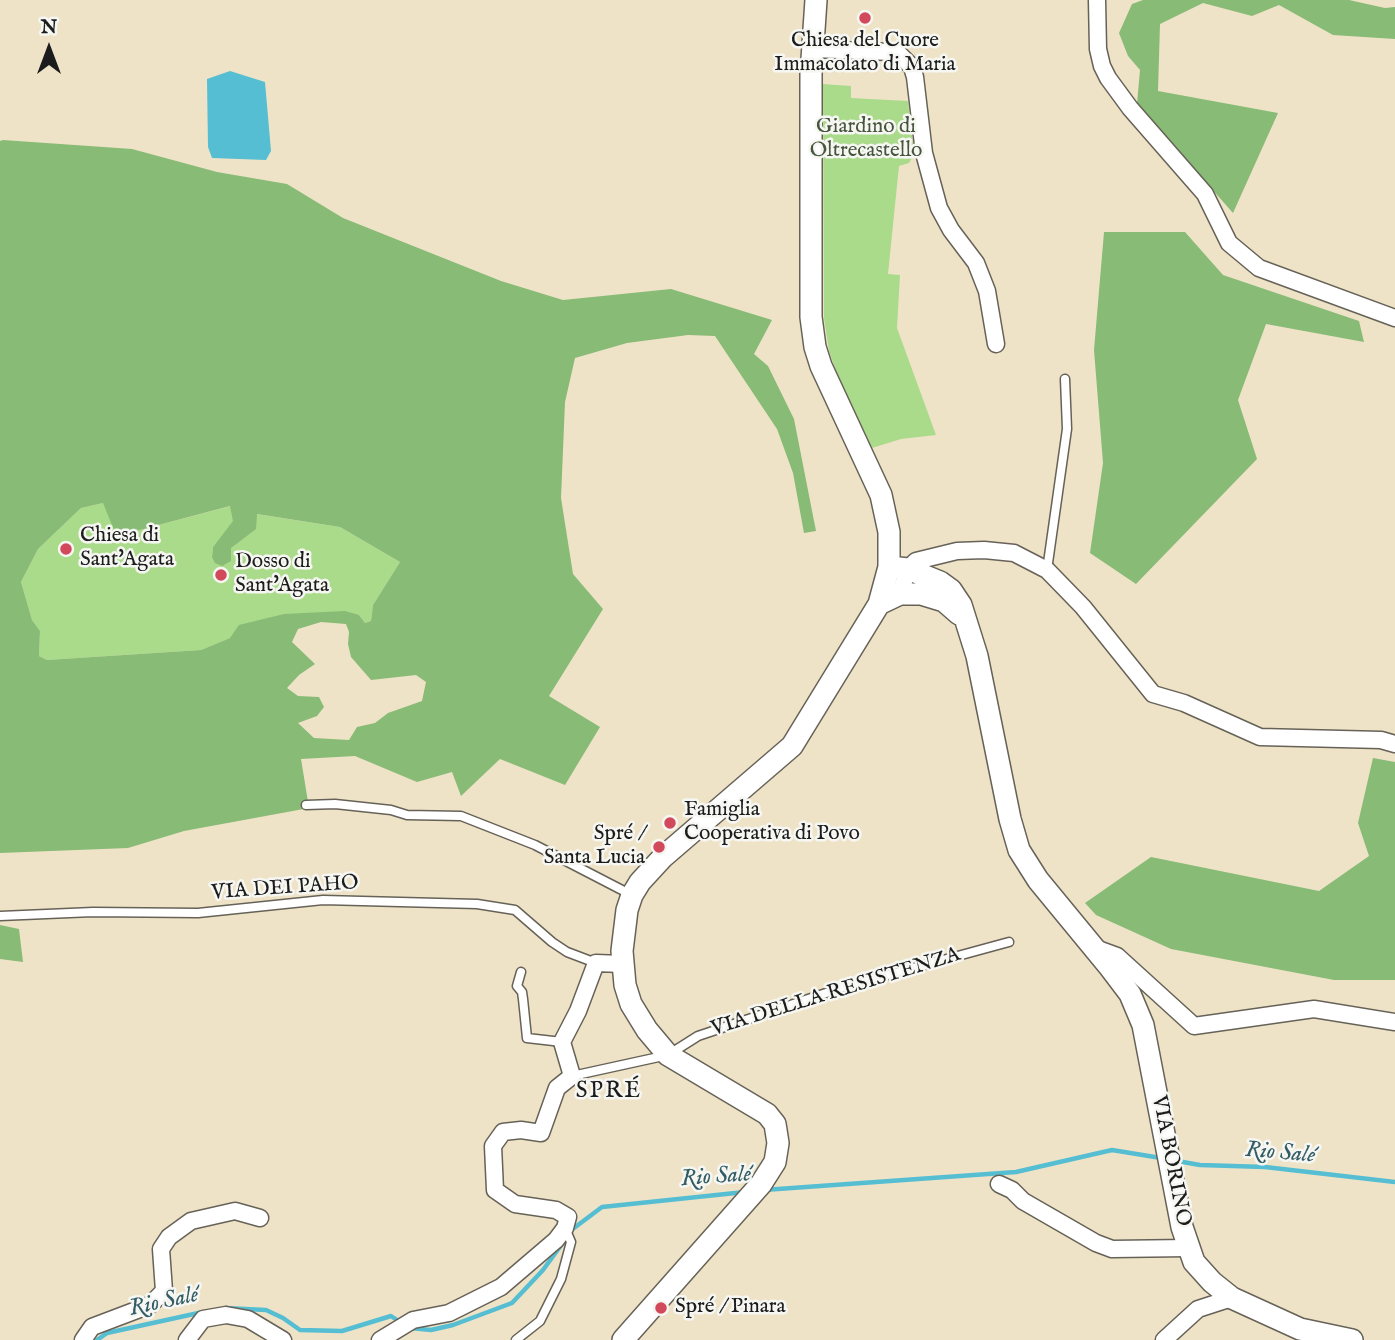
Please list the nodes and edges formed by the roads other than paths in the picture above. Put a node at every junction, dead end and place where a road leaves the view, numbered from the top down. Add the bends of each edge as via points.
1 (816, 0) edge
2 (1097, 0) edge
3 (813, 49) junction
4 (1395, 318) edge
5 (996, 344) dead end
6 (1065, 379) dead end
7 (899, 568) junction
8 (1047, 570) junction
9 (900, 594) junction
10 (879, 604) junction
11 (968, 624) junction
12 (1395, 744) edge
13 (306, 805) dead end
14 (627, 892) junction
15 (0, 916) edge
16 (1009, 942) dead end
17 (1093, 947) junction
18 (596, 963) junction
19 (622, 964) junction
20 (521, 972) dead end
21 (1395, 1022) edge
22 (562, 1042) junction
23 (668, 1055) junction
24 (572, 1076) junction
25 (999, 1184) dead end
26 (260, 1218) dead end
27 (568, 1235) junction
28 (1188, 1248) junction
29 (1232, 1298) junction
30 (1307, 1334) edge
31 (1346, 1339) edge
32 (83, 1340) edge
33 (187, 1340) edge
34 (282, 1340) edge
35 (380, 1340) edge
36 (516, 1340) edge
37 (623, 1340) edge
38 (1164, 1340) edge

1 - 3 street
2 - 4 street via 1098,49 1108,78 1205,194 1230,243 1259,268
3 - 5 street via 891,52 912,68 924,153 939,208 976,263 987,291
3 - 7 street via 810,270 815,347 829,387 881,495
6 - 8 lane via 1066,440
7 - 8 street via 930,556 984,550 1014,554
7 - 9 street
7 - 10 street
7 - 11 street, VIA BORINO via 929,576 951,590
8 - 12 street via 1153,694 1260,737
9 - 10 street
9 - 11 street via 933,596 953,607
10 - 14 street via 792,746
11 - 17 street, VIA BORINO via 1019,850
13 - 14 lane via 461,816 535,845
14 - 19 street
15 - 18 lane, VIA DEI PAHO via 198,913 323,900 477,904 514,910 567,952
16 - 23 lane, VIA DELLA RESISTENZA via 831,991 698,1036
17 - 21 street, VIA BORINO via 1117,956 1194,1026 1314,1009
17 - 28 street, VIA BORINO via 1130,994 1140,1017
18 - 19 street
18 - 22 street
19 - 23 street via 631,1004
20 - 22 lane via 517,986 522,992 527,1038
22 - 24 street
23 - 24 lane
23 - 37 street via 767,1114 778,1134 778,1151 761,1184
24 - 27 street via 556,1088 541,1133 503,1132 493,1146 495,1190 515,1204 556,1210 568,1217
25 - 28 street via 1112,1249
26 - 32 street via 235,1211 191,1221 161,1249 164,1291 150,1305 92,1327
27 - 35 street via 501,1287 449,1313 412,1320
27 - 36 lane via 561,1279 540,1321
28 - 29 street, VIA BORINO via 1194,1262
29 - 30 street, VIA BORINO
29 - 38 street via 1198,1309
30 - 31 street, VIA BORINO
33 - 34 street via 203,1319 226,1315 248,1319

